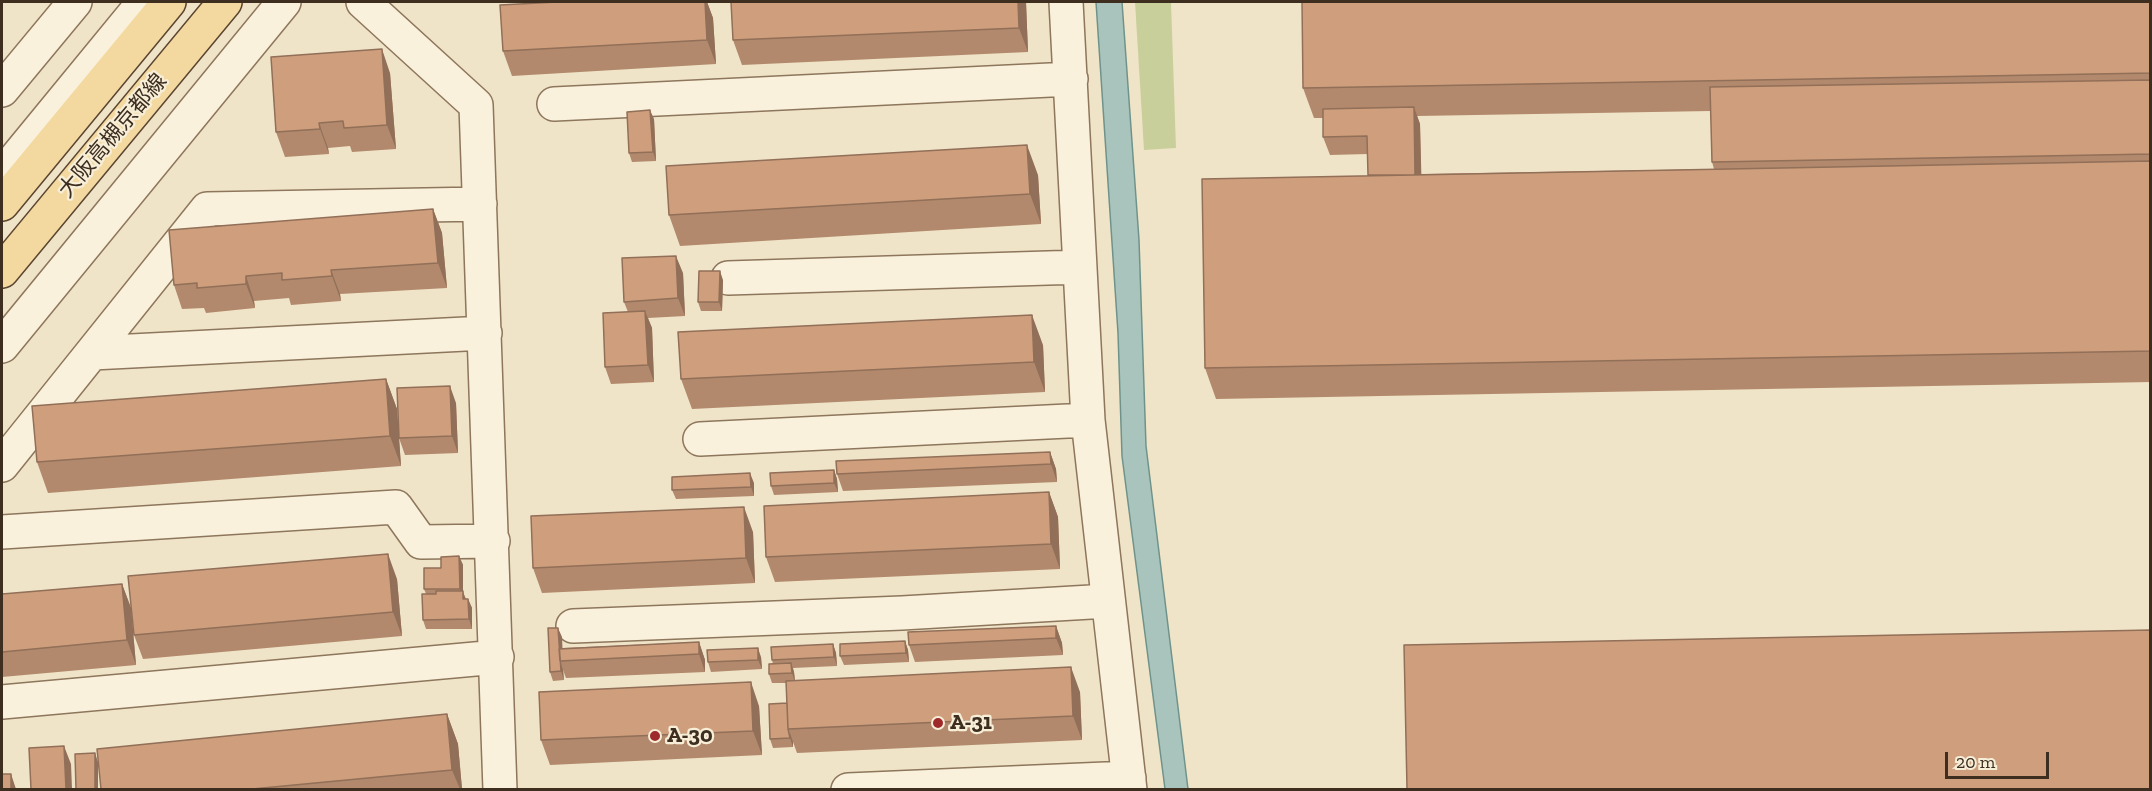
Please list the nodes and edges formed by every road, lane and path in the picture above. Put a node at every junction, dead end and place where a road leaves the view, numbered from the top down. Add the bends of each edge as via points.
1 (75, 2) edge
2 (144, 2) edge
3 (169, 2) edge
4 (225, 2) edge
5 (284, 2) edge
6 (363, 2) edge
7 (1066, 2) edge
8 (1071, 79) junction
9 (2, 90) edge
10 (554, 104) dead end
11 (2, 175) edge
12 (2, 204) edge
13 (480, 204) junction
14 (1080, 267) junction
15 (2, 271) edge
16 (728, 278) dead end
17 (485, 333) junction
18 (2, 346) edge
19 (92, 352) junction
20 (1088, 420) junction
21 (700, 439) dead end
22 (2, 465) edge
23 (2, 532) edge
24 (493, 541) junction
25 (1108, 601) junction
26 (573, 626) dead end
27 (497, 657) junction
28 (2, 702) edge
29 (1129, 784) edge
30 (500, 789) edge
31 (848, 789) edge

1 - 9 street
2 - 11 street
3 - 12 main road, 大阪高槻京都線
4 - 15 main road, 大阪高槻京都線
5 - 18 street
6 - 13 street via 476,105
7 - 8 street
8 - 10 street
8 - 14 street
13 - 17 street
13 - 19 street via 207,209
14 - 16 street
14 - 20 street
17 - 19 street
17 - 24 street
19 - 22 street
20 - 21 street
20 - 25 street
23 - 24 street via 396,507 422,542
24 - 27 street
25 - 26 street
25 - 29 street
27 - 28 street
27 - 30 street
29 - 31 street

